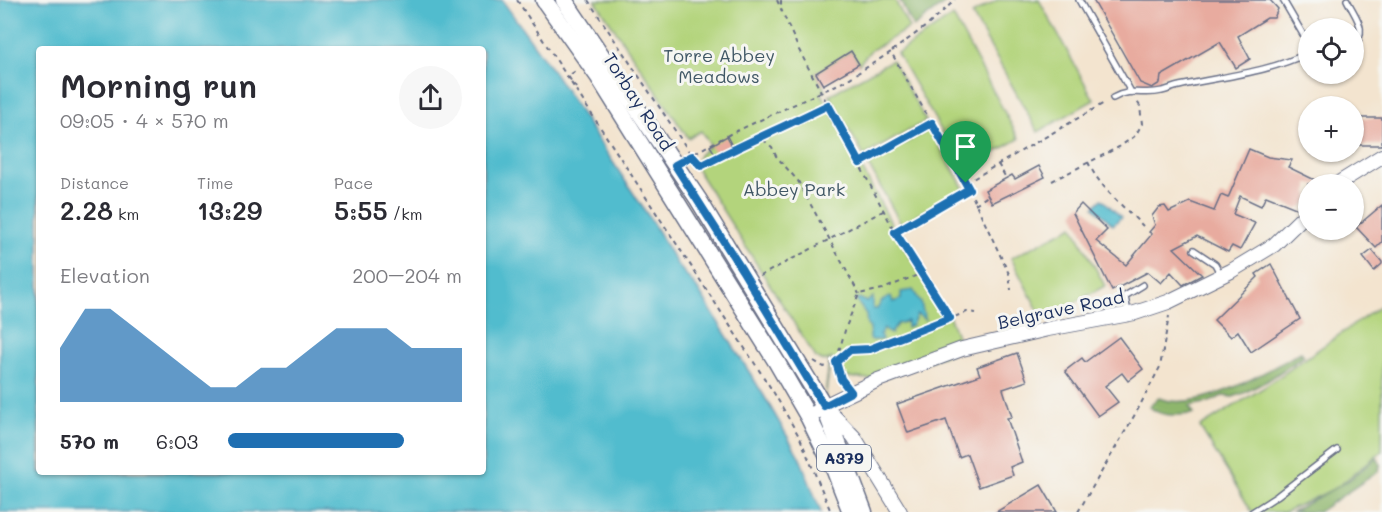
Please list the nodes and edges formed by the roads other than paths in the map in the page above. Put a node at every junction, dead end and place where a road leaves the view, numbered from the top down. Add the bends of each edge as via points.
1 (544, 0) edge
2 (564, 0) edge
3 (1079, 0) edge
4 (1283, 0) edge
5 (1347, 0) edge
6 (1356, 18) edge
7 (1298, 26) edge
8 (1298, 58) edge
9 (1131, 92) junction
10 (1113, 98) road end
11 (1382, 156) edge
12 (1353, 174) edge
13 (1298, 222) edge
14 (1194, 250) dead end
15 (1222, 276) junction
16 (1143, 285) dead end
17 (1128, 314) junction
18 (824, 406) junction
19 (809, 418) junction
20 (1337, 450) dead end
21 (850, 512) edge
22 (864, 512) edge
23 (900, 512) edge
24 (1252, 512) edge

1 - 19 main road, Torbay Road / A379 via 663,177
2 - 18 main road, Torbay Road / A379 via 675,165
3 - 9 lane
4 - 7 lane
5 - 6 lane
8 - 9 lane via 1255,72 1160,92
9 - 10 lane
11 - 12 street
13 - 15 street, Belgrave Road via 1274,245
14 - 15 lane via 1215,264
15 - 17 street, Belgrave Road via 1168,302
16 - 17 lane via 1125,296
17 - 18 street, Belgrave Road via 962,350 878,380
18 - 19 street, Belgrave Road
18 - 22 main road, Torbay Road / A379
18 - 23 street via 854,436
19 - 21 main road, Torbay Road / A379
20 - 24 lane

